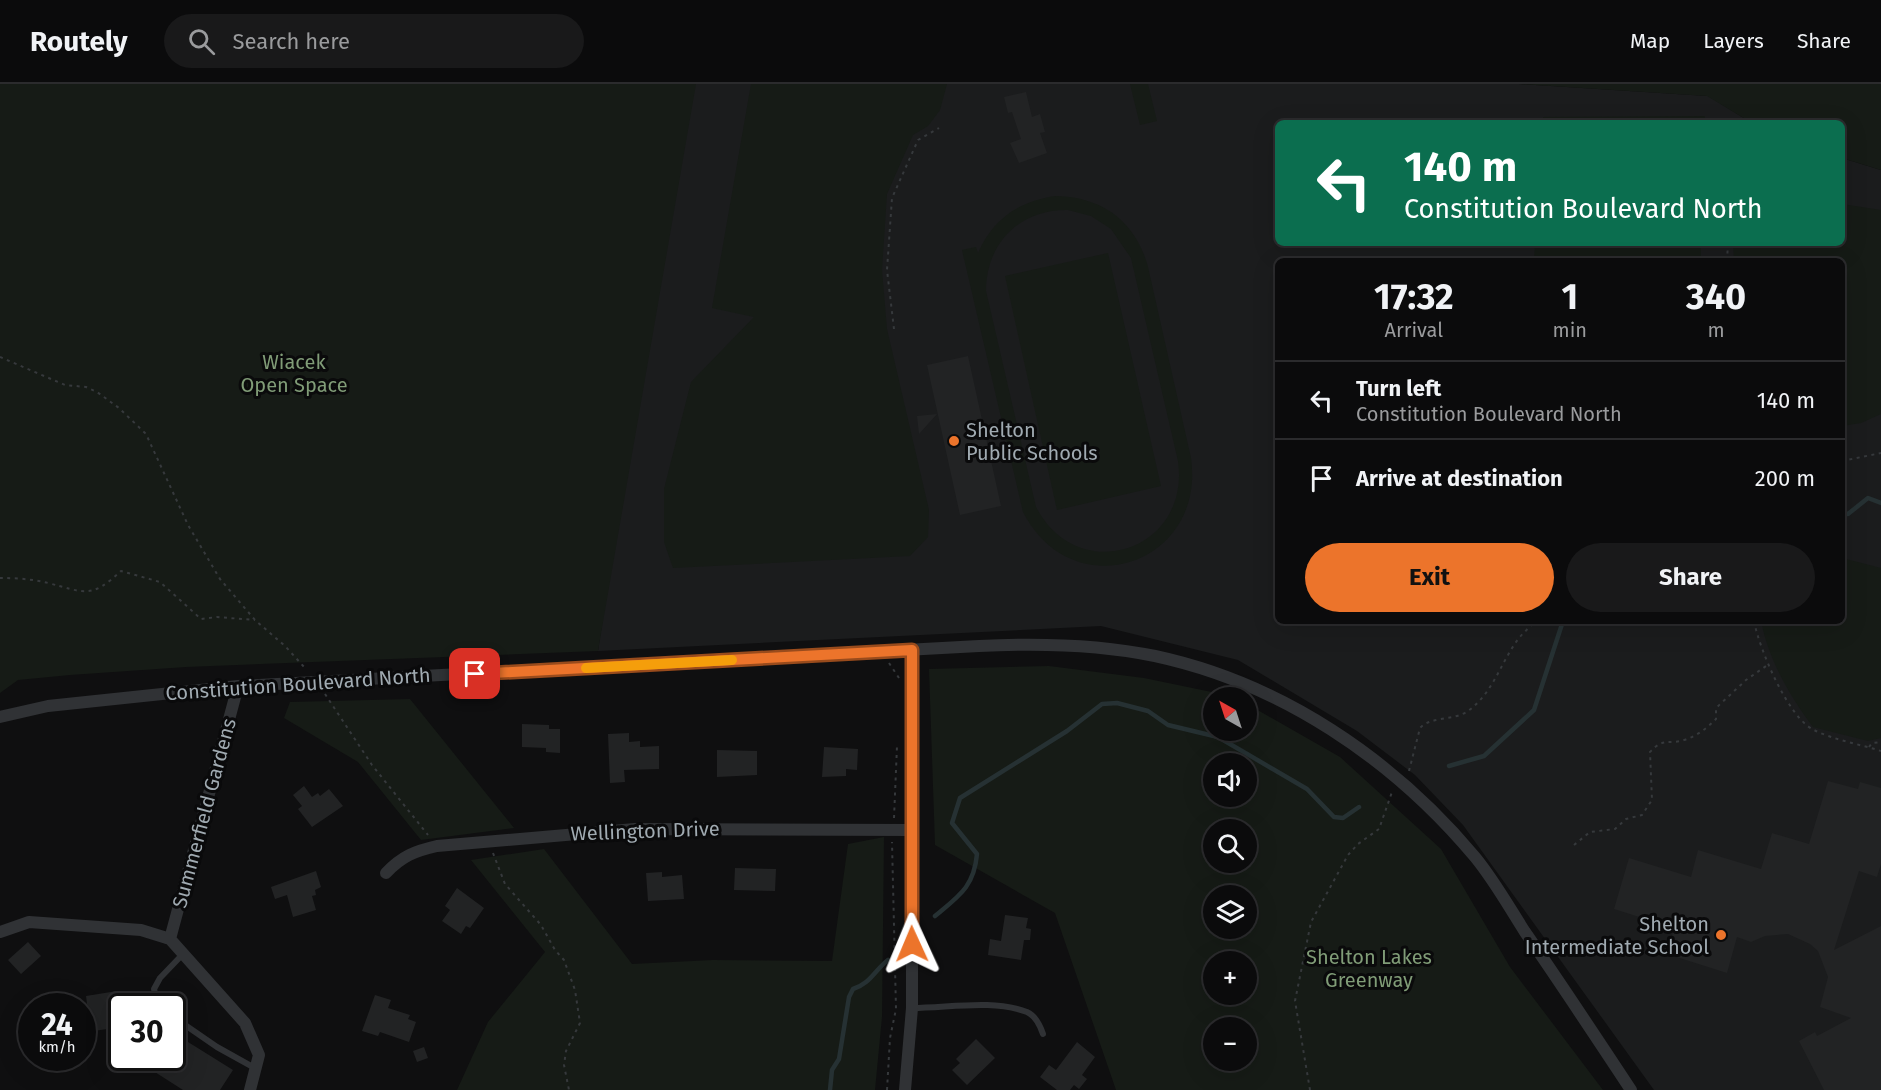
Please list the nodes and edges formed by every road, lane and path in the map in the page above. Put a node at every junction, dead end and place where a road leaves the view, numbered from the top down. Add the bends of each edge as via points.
1 (939, 128) dead end
2 (894, 329) dead end
3 (0, 357) edge
4 (1881, 453) edge
5 (1845, 461) edge
6 (0, 578) edge
7 (255, 620) junction
8 (1532, 624) edge
9 (1755, 624) edge
10 (912, 650) junction
11 (886, 651) junction
12 (1769, 664) junction
13 (900, 679) dead end
14 (315, 682) junction
15 (238, 686) junction
16 (0, 717) edge
17 (898, 736) dead end
18 (1881, 742) edge
19 (1869, 747) junction
20 (1881, 751) edge
21 (1409, 771) dead end
22 (1391, 793) dead end
23 (912, 830) junction
24 (892, 831) junction
25 (489, 841) junction
26 (1574, 844) dead end
27 (437, 846) junction
28 (386, 873) dead end
29 (0, 932) edge
30 (170, 939) junction
31 (182, 955) junction
32 (155, 993) edge
33 (912, 1008) junction
34 (186, 1026) edge
35 (1043, 1034) dead end
36 (256, 1069) junction
37 (250, 1090) edge
38 (569, 1090) edge
39 (886, 1090) edge
40 (905, 1090) edge
41 (1310, 1090) edge
42 (1631, 1090) edge

1 - 2 path via 918,140 892,198 887,270
3 - 7 path via 64,385 97,392 146,434 193,534 220,579
4 - 5 path
6 - 7 path via 47,583 84,593 106,584 121,571 160,582 201,619
7 - 14 path via 285,646
8 - 21 path via 1476,704 1457,717 1429,722 1420,728
9 - 12 path
10 - 11 street, Constitution Boulevard North
10 - 23 street
10 - 42 street, Constitution Boulevard North via 1071,645 1155,656 1249,687 1329,728 1417,795 1476,858
11 - 13 path via 890,666
11 - 14 street, Constitution Boulevard North
12 - 19 path via 1800,718 1811,729
12 - 26 path via 1716,708 1716,719 1705,730 1686,740 1667,740 1650,752 1652,800 1642,815 1626,819 1615,830 1590,832
14 - 15 street, Constitution Boulevard North
14 - 27 path via 372,765
15 - 16 street, Constitution Boulevard North via 48,706
15 - 30 street, Summerfield Gardens
17 - 24 path
18 - 19 path
19 - 20 path
22 - 41 path via 1379,829 1348,855 1311,922 1295,1001
23 - 24 street, Wellington Drive
23 - 33 street
24 - 25 street, Wellington Drive via 635,829
24 - 39 path via 896,1009
25 - 27 street, Wellington Drive
25 - 38 path via 505,884 541,925 564,960 571,979 580,1023 566,1051 564,1065
27 - 28 street, Wellington Drive via 412,852
29 - 30 street via 28,922 141,930
30 - 31 street
31 - 32 lane via 160,978
31 - 36 street via 245,1023 259,1054
33 - 35 lane via 987,1005 1028,1013 1039,1022
33 - 40 street
34 - 36 lane
36 - 37 street

